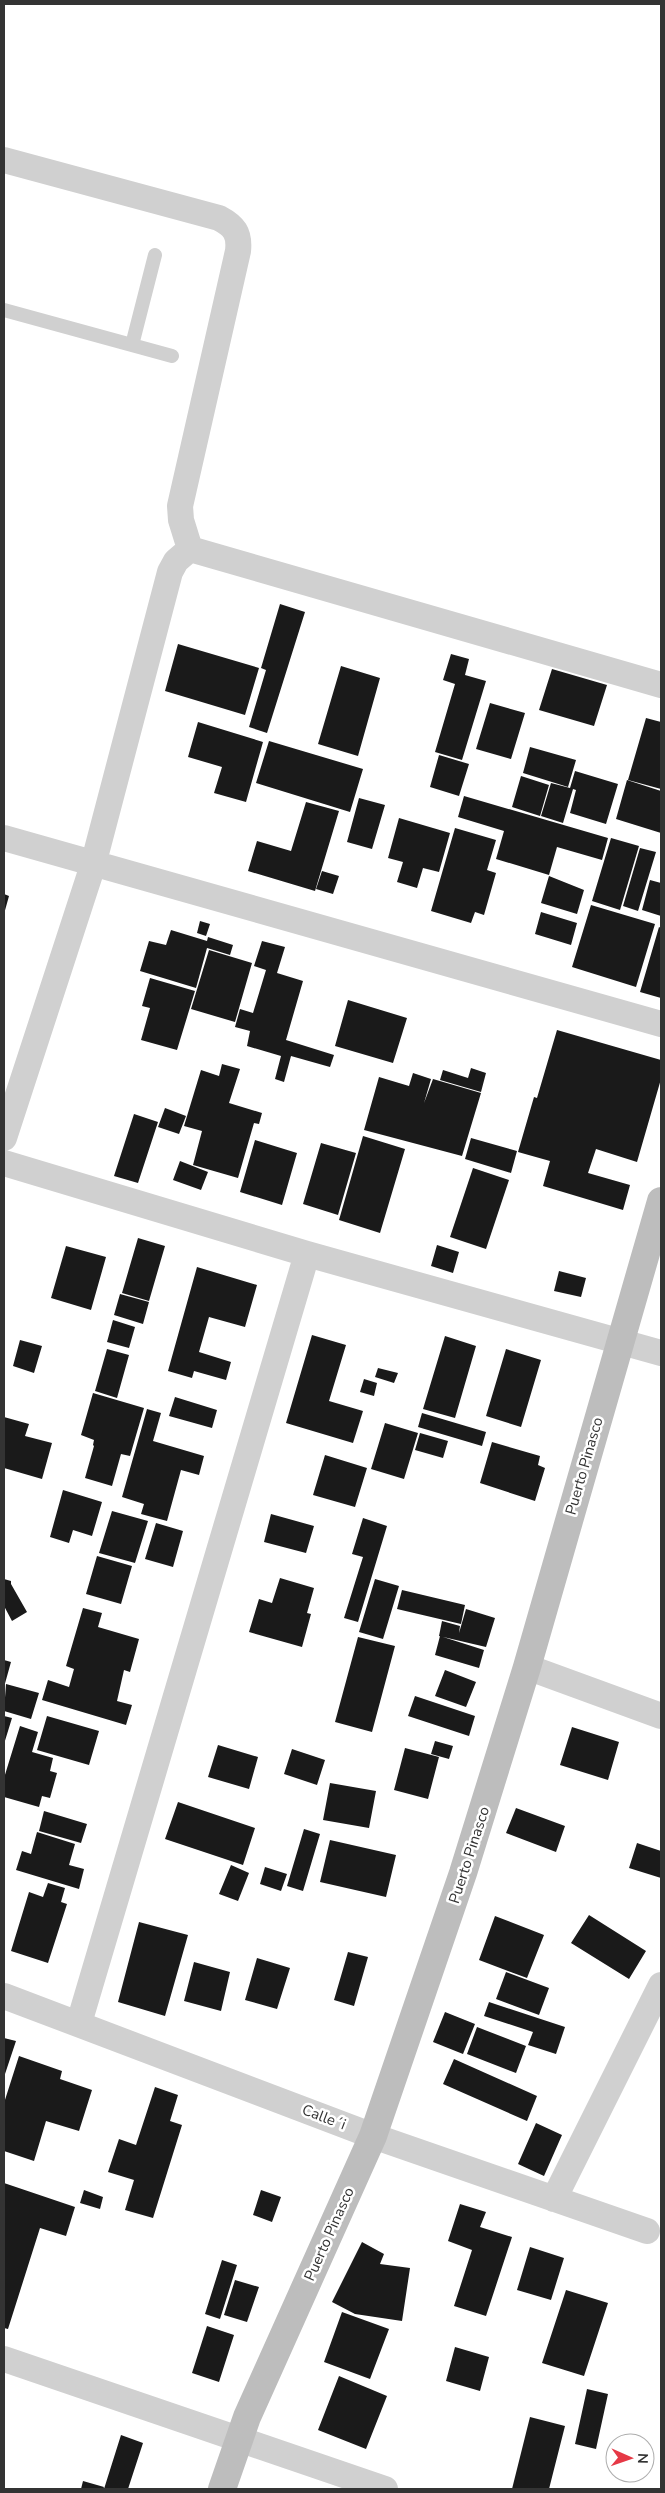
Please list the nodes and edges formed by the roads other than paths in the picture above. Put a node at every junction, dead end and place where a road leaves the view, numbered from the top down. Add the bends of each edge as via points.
1 (4, 160) edge
2 (154, 255) dead end
3 (4, 310) edge
4 (132, 346) junction
5 (172, 356) dead end
6 (190, 549) junction
7 (661, 685) edge
8 (4, 838) edge
9 (93, 865) junction
10 (661, 1024) edge
11 (4, 1138) edge
12 (4, 1163) edge
13 (661, 1201) edge
14 (307, 1254) junction
15 (620, 1341) junction
16 (661, 1353) edge
17 (527, 1668) junction
18 (661, 1716) edge
19 (661, 1985) edge
20 (4, 1996) edge
21 (79, 2023) junction
22 (373, 2136) junction
23 (554, 2199) junction
24 (647, 2231) dead end
25 (4, 2359) edge
26 (240, 2440) junction
27 (222, 2489) edge
28 (385, 2489) edge

1 - 6 street via 219,218 231,225 238,235 238,251 180,506
2 - 4 lane
3 - 4 lane
4 - 5 lane
6 - 7 street
6 - 9 street via 176,561 170,572
8 - 9 street
9 - 10 street
9 - 11 street
12 - 14 street
13 - 15 street, Puerto Pinasco
14 - 15 street
14 - 21 street
15 - 16 street
15 - 17 street, Puerto Pinasco
17 - 18 street
17 - 22 street, Puerto Pinasco via 463,1874
19 - 23 street
20 - 21 street, Calle´i
21 - 22 street, Calle´i
22 - 23 street, Calle´i
22 - 26 street, Puerto Pinasco
23 - 24 street, Calle´i
25 - 26 street
26 - 27 street, Puerto Pinasco
26 - 28 street

